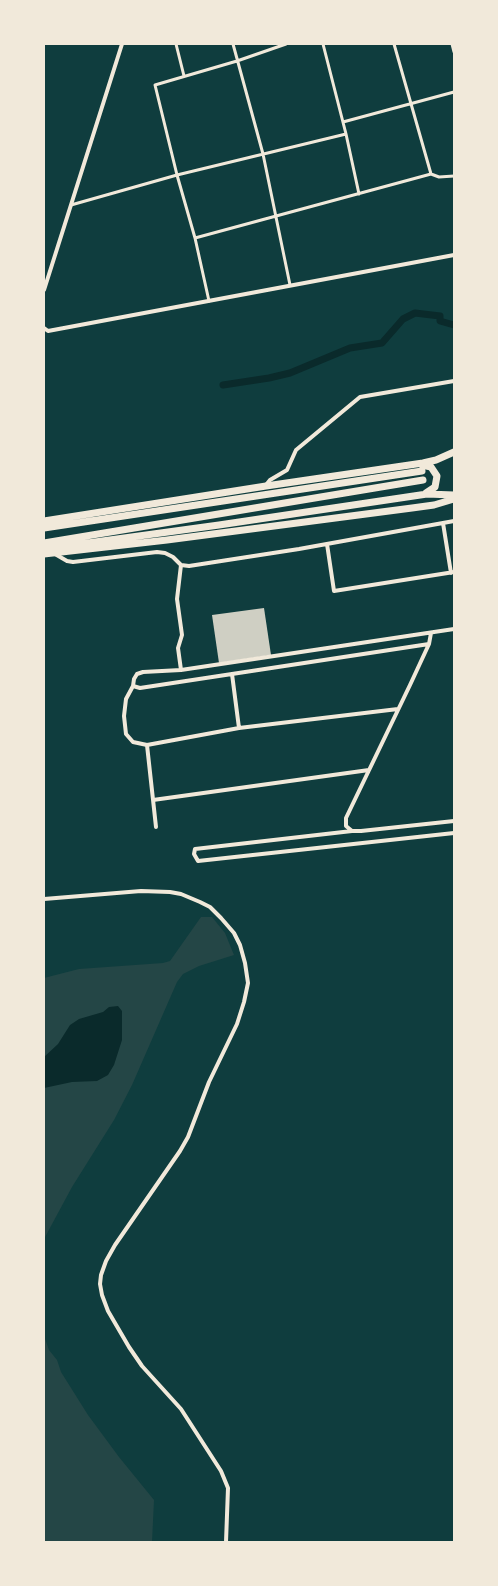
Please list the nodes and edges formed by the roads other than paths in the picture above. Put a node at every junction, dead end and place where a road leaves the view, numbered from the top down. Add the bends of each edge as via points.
1 (122, 44) edge
2 (176, 44) edge
3 (233, 44) edge
4 (286, 44) edge
5 (323, 44) edge
6 (394, 44) edge
7 (452, 44) edge
8 (454, 52) edge
9 (237, 61) junction
10 (184, 76) junction
11 (454, 92) edge
12 (411, 104) junction
13 (343, 122) junction
14 (346, 134) junction
15 (263, 154) junction
16 (431, 174) junction
17 (177, 175) junction
18 (454, 176) edge
19 (359, 194) junction
20 (70, 205) junction
21 (276, 216) junction
22 (195, 238) junction
23 (454, 255) edge
24 (290, 286) junction
25 (44, 290) edge
26 (210, 301) junction
27 (44, 328) edge
28 (454, 381) edge
29 (454, 452) edge
30 (411, 465) junction
31 (422, 471) dead end
32 (423, 480) dead end
33 (266, 486) junction
34 (421, 494) junction
35 (454, 495) edge
36 (454, 499) edge
37 (44, 521) edge
38 (454, 521) edge
39 (444, 523) junction
40 (44, 528) edge
41 (44, 543) edge
42 (327, 544) junction
43 (44, 549) edge
44 (44, 554) edge
45 (53, 554) junction
46 (182, 565) junction
47 (453, 572) edge
48 (454, 629) edge
49 (431, 633) junction
50 (429, 644) junction
51 (181, 670) junction
52 (232, 674) junction
53 (133, 686) junction
54 (398, 709) junction
55 (238, 728) junction
56 (147, 745) junction
57 (369, 770) junction
58 (153, 800) junction
59 (454, 821) edge
60 (156, 826) dead end
61 (352, 831) junction
62 (454, 833) edge
63 (44, 900) edge
64 (226, 1542) edge

1 - 20 street
2 - 10 street
3 - 9 street
4 - 9 street
5 - 13 street
6 - 12 street
7 - 8 street
9 - 10 street
9 - 15 street
10 - 17 street via 156,85
11 - 12 street
12 - 13 street
12 - 16 street
13 - 14 street
14 - 15 street
14 - 19 street
15 - 17 street
15 - 21 street
16 - 18 street
16 - 19 street
17 - 20 street
17 - 22 street
19 - 21 street
20 - 25 street
21 - 22 street
21 - 24 street
22 - 26 street
23 - 24 street
24 - 26 street
26 - 27 street via 48,331
28 - 33 street via 360,397 296,450 288,470
29 - 30 highway
30 - 33 highway
30 - 34 highway via 427,465 437,474 435,487
31 - 40 highway
32 - 41 highway
33 - 37 highway
34 - 35 highway
34 - 43 highway
36 - 45 highway via 434,505
38 - 39 street
39 - 42 street
39 - 47 street
42 - 46 street
42 - 47 street via 334,591
44 - 45 highway
45 - 46 street via 73,562 157,552 166,553
46 - 51 street via 177,599 182,635 178,648
48 - 49 street
49 - 50 street
49 - 51 street
50 - 52 street
50 - 54 street
51 - 53 street via 137,674
52 - 53 street via 140,688
52 - 55 street
53 - 56 street via 126,699 126,734 133,742
54 - 55 street
54 - 57 street
55 - 56 street
56 - 58 street
57 - 58 street
57 - 61 street via 346,818 346,826
58 - 60 street
59 - 61 street
61 - 62 street via 195,849 194,854 198,861
63 - 64 street via 141,891 182,894 210,907 234,933 240,945 248,983 237,1024 209,1082 188,1137 115,1245 106,1261 100,1284 108,1311 129,1347 181,1409 221,1471 228,1488

